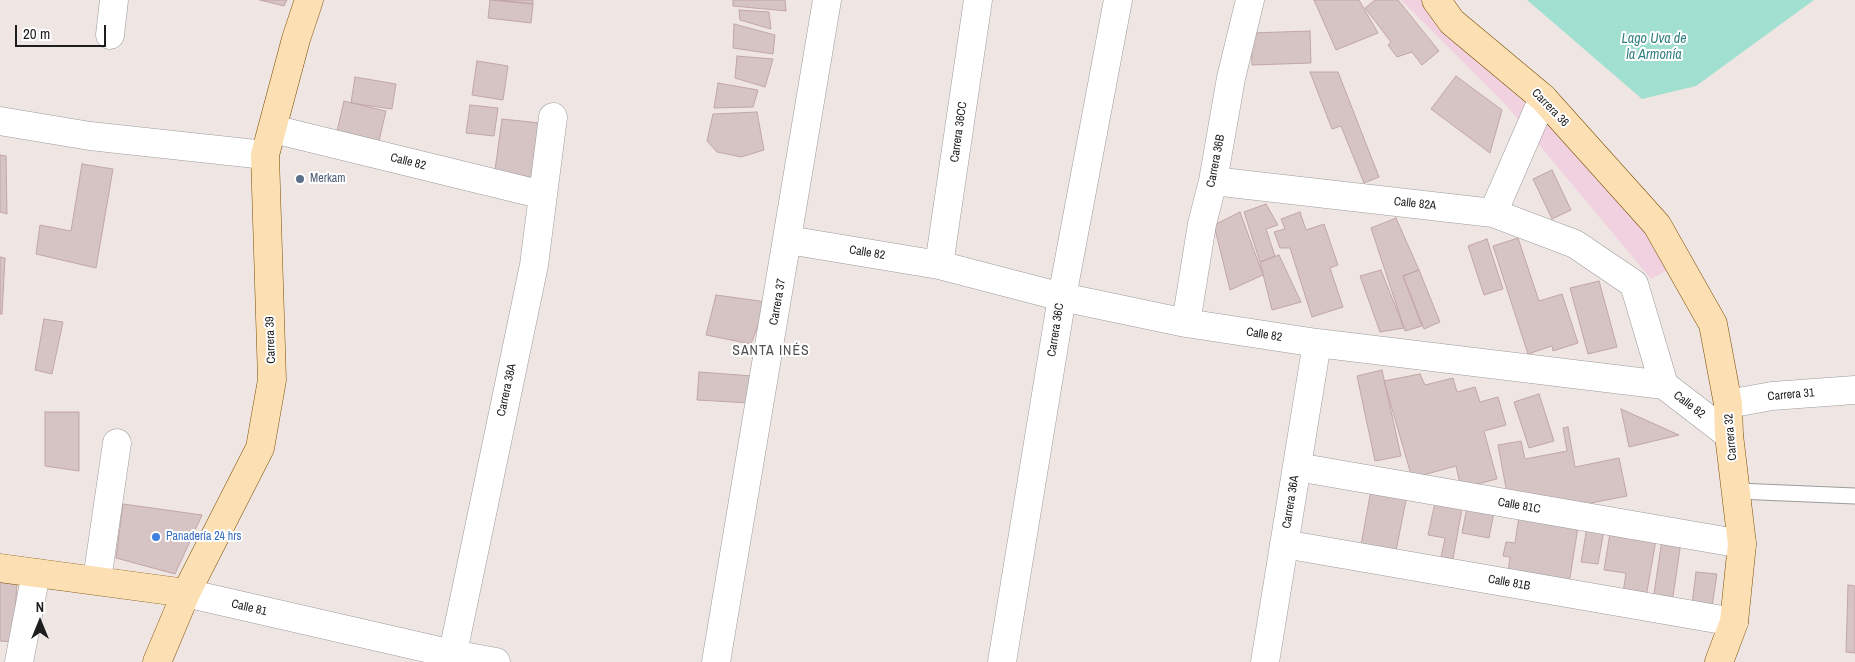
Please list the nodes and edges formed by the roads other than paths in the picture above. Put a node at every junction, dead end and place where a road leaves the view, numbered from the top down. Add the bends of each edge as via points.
1 (114, 0) edge
2 (309, 0) edge
3 (827, 0) edge
4 (978, 0) edge
5 (1118, 0) edge
6 (1250, 0) edge
7 (1436, 0) edge
8 (110, 35) dead end
9 (1543, 98) junction
10 (553, 116) dead end
11 (0, 121) edge
12 (273, 129) junction
13 (265, 155) junction
14 (1213, 181) junction
15 (542, 195) junction
16 (1493, 213) junction
17 (1656, 225) joint
18 (788, 240) junction
19 (939, 265) junction
20 (1062, 297) junction
21 (1186, 322) junction
22 (1317, 343) junction
23 (1664, 386) junction
24 (1855, 390) edge
25 (1728, 404) junction
26 (1729, 435) junction
27 (117, 443) dead end
28 (1297, 467) junction
29 (1737, 491) junction
30 (1855, 496) edge
31 (1284, 544) junction
32 (1742, 544) junction
33 (0, 568) edge
34 (36, 573) junction
35 (97, 580) junction
36 (186, 593) junction
37 (1734, 622) junction
38 (451, 658) edge
39 (19, 662) edge
40 (157, 662) edge
41 (496, 662) edge
42 (716, 662) edge
43 (1002, 662) edge
44 (1264, 662) edge
45 (1719, 662) edge

1 - 8 street
2 - 12 street, Carrera 39
3 - 18 street, Carrera 37
4 - 19 street, Carrera 36CC
5 - 20 street, Carrera 36C
6 - 14 street, Carrera 36B via 1231,78
7 - 9 street, Carrera 36 via 1452,22
9 - 16 street
9 - 17 street, Carrera 36
10 - 15 street, Carrera 38A
11 - 13 street via 90,136
12 - 13 street, Carrera 39
12 - 15 street, Calle 82
13 - 36 street, Carrera 39 via 272,380 267,419 260,448
14 - 16 street, Calle 82A
14 - 21 street, Carrera 36B via 1202,224
15 - 38 street, Carrera 38A via 534,265
16 - 23 street, Calle 82A via 1575,244 1634,284
17 - 25 street, Carrera 32 via 1713,324
18 - 19 street, Calle 82
18 - 42 street, Carrera 37
19 - 20 street, Calle 82
20 - 21 street, Calle 82
20 - 43 street, Carrera 36C
21 - 22 street, Calle 82
22 - 23 street, Calle 82
22 - 28 street, Carrera 36A
23 - 26 street, Calle 82
24 - 25 street, Carrera 31 via 1772,396
25 - 26 street, Carrera 32
26 - 29 street, Carrera 32
27 - 35 street
28 - 31 street, Carrera 36A
28 - 32 street, Calle 81C
29 - 30 lane
29 - 32 street, Carrera 32
31 - 37 street, Calle 81B
31 - 44 street, Carrera 36A
32 - 37 street, Carrera 32
33 - 34 street, Calle 81
34 - 35 street, Calle 81
34 - 39 street
35 - 36 street, Calle 81
36 - 38 street, Calle 81
36 - 40 street, Carrera 39
37 - 45 street, Carrera 32
38 - 41 street, Calle 81

